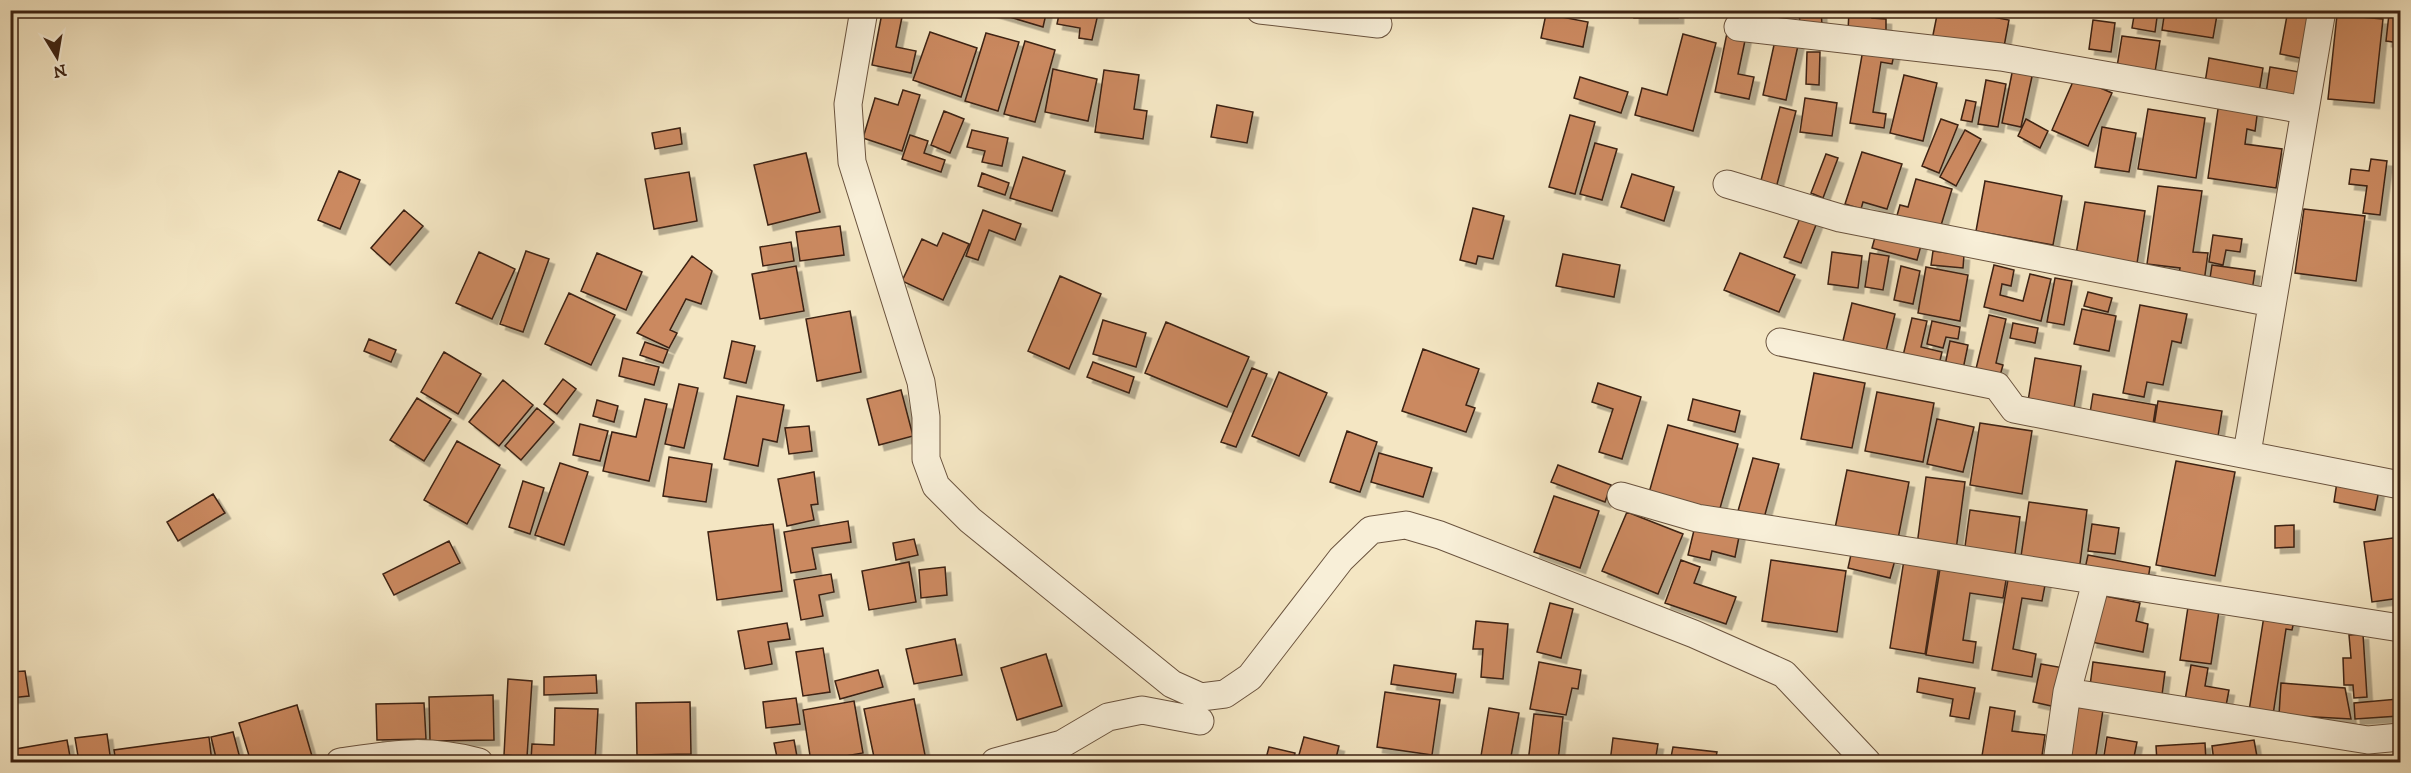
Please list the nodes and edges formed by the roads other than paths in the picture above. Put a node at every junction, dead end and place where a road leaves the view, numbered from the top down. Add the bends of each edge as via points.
1 (864, 10) edge
2 (1260, 10) edge
3 (2322, 10) edge
4 (1378, 24) dead end
5 (1738, 27) dead end
6 (2305, 110) junction
7 (1728, 184) dead end
8 (2272, 303) junction
9 (1780, 342) dead end
10 (2247, 453) junction
11 (2400, 485) edge
12 (1621, 496) dead end
13 (2096, 582) junction
14 (2400, 628) edge
15 (2067, 692) junction
16 (1200, 721) dead end
17 (2400, 737) edge
18 (1067, 753) edge
19 (450, 759) edge
20 (340, 762) edge
21 (479, 762) edge
22 (995, 762) edge
23 (1867, 762) edge
24 (2056, 762) edge

1 - 23 street via 848,104 852,162 921,382 926,459 936,486 970,520 1172,684 1201,697 1225,694 1250,677 1341,559 1371,530 1406,525 1683,630 1784,674
2 - 4 street
3 - 6 street
5 - 6 street via 2001,57
6 - 8 street
7 - 8 street via 1840,218
8 - 10 street
9 - 10 street via 1997,386 2014,409
10 - 11 street
12 - 13 street via 1697,518
13 - 14 street
13 - 15 street
15 - 17 street via 2368,740
15 - 24 street
16 - 18 street via 1142,710 1108,717
18 - 22 street
19 - 20 street via 412,752
19 - 21 street

